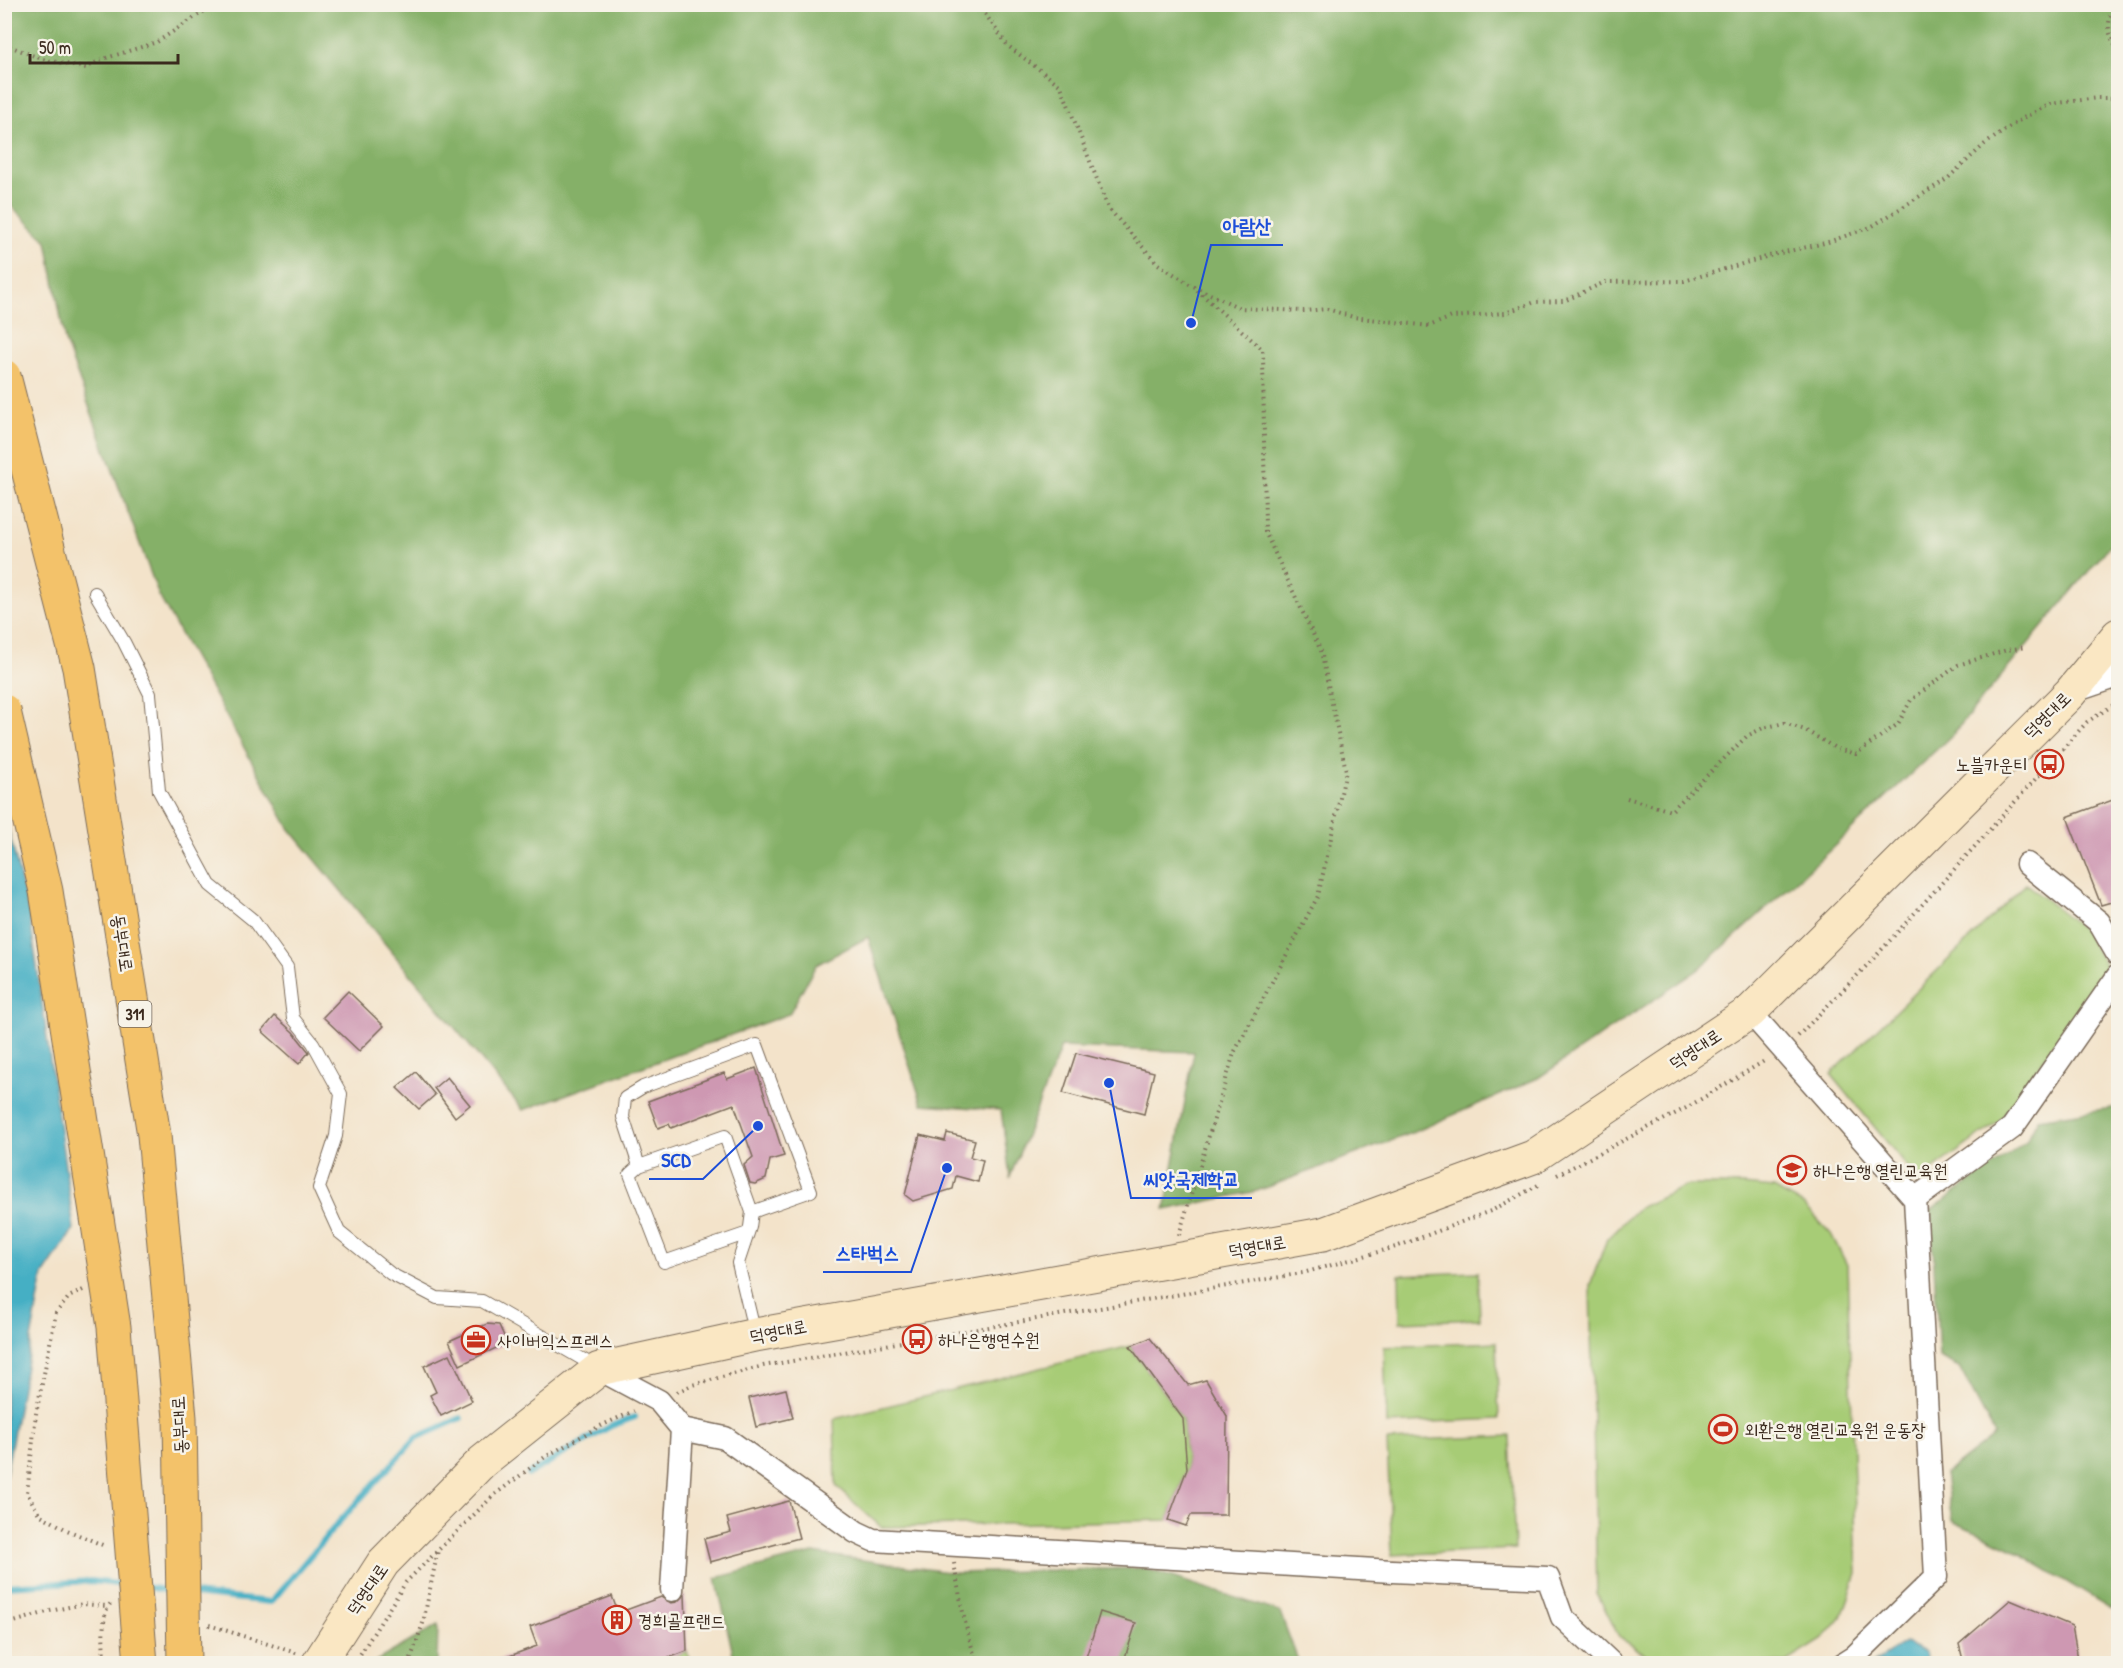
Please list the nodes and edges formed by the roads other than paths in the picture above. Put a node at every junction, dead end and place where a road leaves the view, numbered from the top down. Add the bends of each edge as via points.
1 (4, 376) edge
2 (95, 593) dead end
3 (2118, 635) edge
4 (2118, 676) edge
5 (2070, 693) junction
6 (4, 711) edge
7 (2027, 864) dead end
8 (2118, 955) edge
9 (2118, 976) edge
10 (1750, 1012) junction
11 (639, 1166) junction
12 (1915, 1199) junction
13 (752, 1212) junction
14 (748, 1233) junction
15 (755, 1335) junction
16 (599, 1370) junction
17 (682, 1429) junction
18 (672, 1590) dead end
19 (319, 1662) edge
20 (141, 1664) edge
21 (184, 1664) edge
22 (1612, 1664) edge
23 (1844, 1664) edge

1 - 21 highway, 동부대로 / 311, bridge via 79,668 154,1135 180,1418
2 - 16 lane via 150,694 159,790 210,885 253,920 287,967 292,1018 313,1043 341,1094 336,1136 319,1188 339,1233 391,1274 437,1298 482,1301
3 - 5 main road, 덕영대로
4 - 5 street
5 - 10 main road, 덕영대로
6 - 20 highway, bridge via 46,891 114,1326
7 - 8 street via 2099,922
9 - 12 street via 2012,1128
10 - 12 street
10 - 15 main road, 덕영대로 via 1533,1157 1323,1234
11 - 13 lane via 725,1136
11 - 13 lane via 623,1117 625,1098 643,1087 757,1045 811,1191
11 - 14 lane via 630,1174 664,1262
12 - 23 street via 1936,1577
13 - 14 lane
14 - 15 lane via 738,1263
15 - 16 main road, 덕영대로
16 - 17 street via 659,1401
16 - 19 main road, 덕영대로 via 482,1462 383,1563
17 - 18 street
17 - 22 street via 725,1438 856,1532 873,1540 1548,1578 1562,1617

